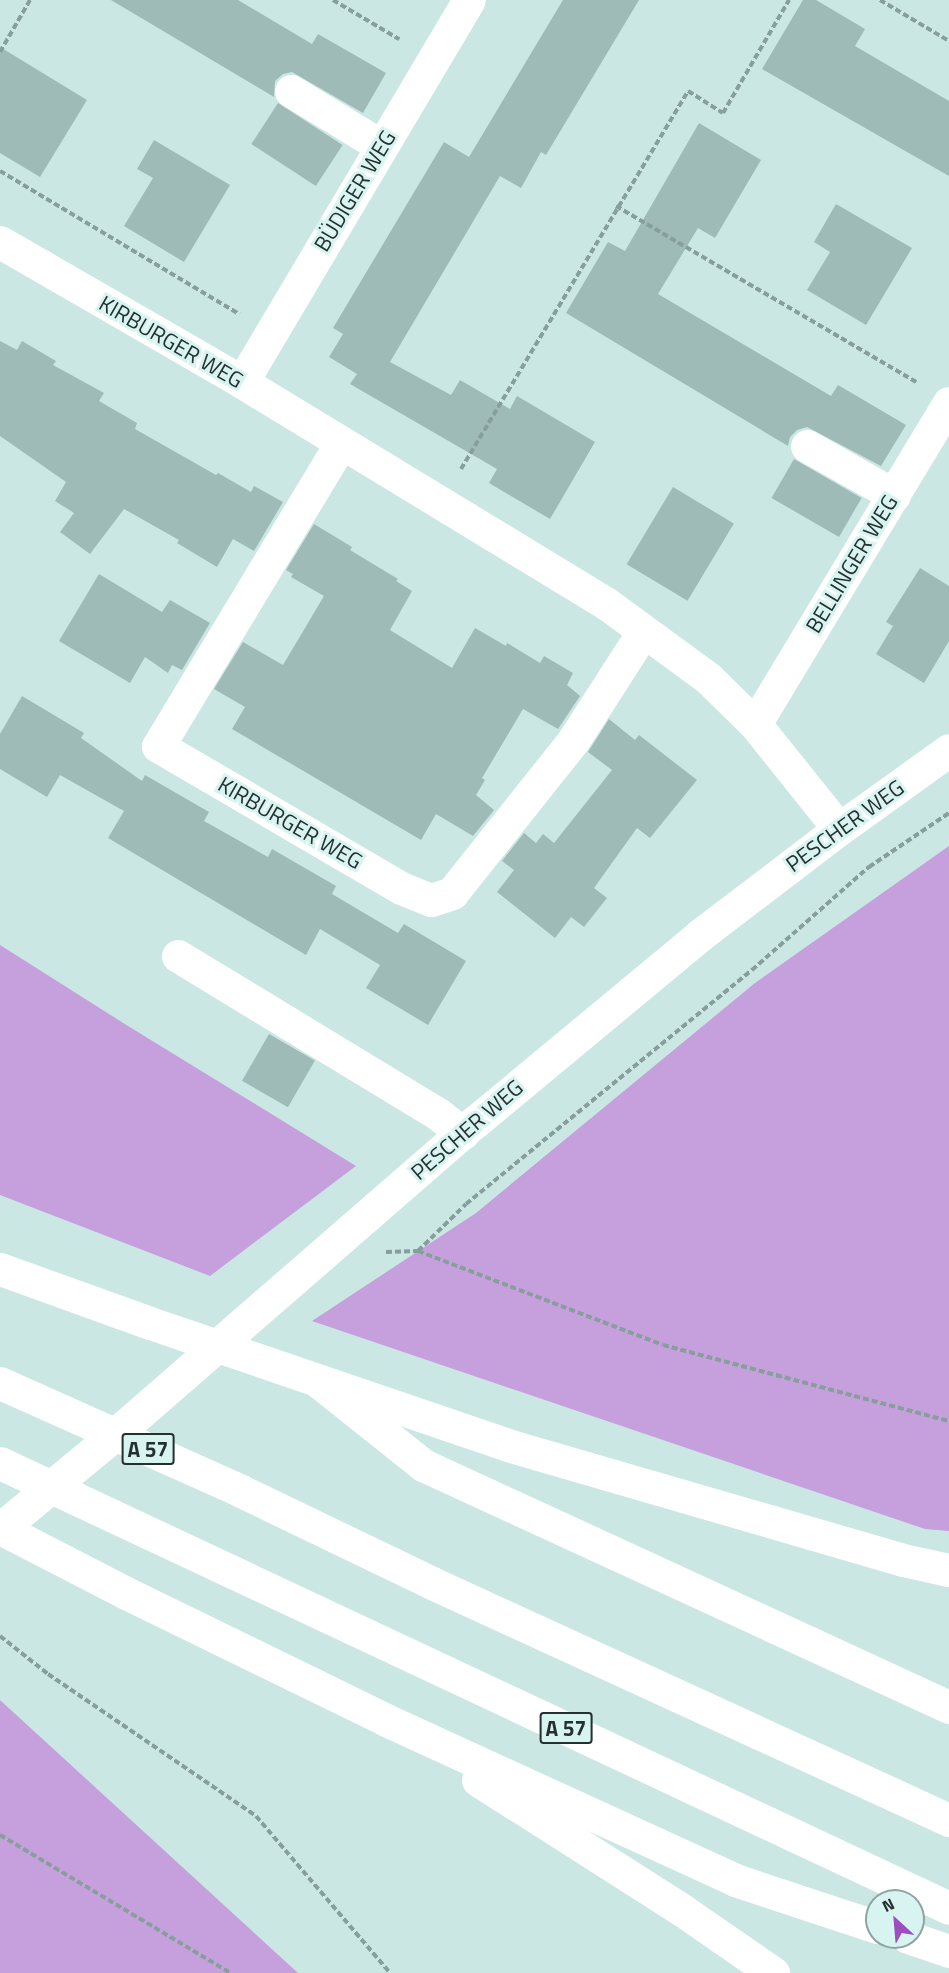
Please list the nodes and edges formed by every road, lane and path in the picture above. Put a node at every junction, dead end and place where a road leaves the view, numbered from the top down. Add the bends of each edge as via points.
1 (30, 0) edge
2 (333, 0) edge
3 (469, 0) edge
4 (789, 0) edge
5 (880, 0) edge
6 (949, 41) edge
7 (0, 51) edge
8 (433, 59) junction
9 (291, 91) dead end
10 (381, 147) junction
11 (0, 171) edge
12 (616, 206) junction
13 (0, 242) edge
14 (270, 333) junction
15 (242, 382) junction
16 (919, 383) dead end
17 (949, 404) edge
18 (341, 443) junction
19 (807, 446) dead end
20 (894, 495) junction
21 (441, 502) junction
22 (643, 632) junction
23 (755, 724) junction
24 (949, 750) edge
25 (949, 813) edge
26 (839, 829) junction
27 (178, 956) dead end
28 (463, 1133) junction
29 (418, 1251) junction
30 (322, 1256) junction
31 (0, 1269) edge
32 (314, 1378) junction
33 (0, 1383) edge
34 (949, 1421) edge
35 (0, 1463) edge
36 (0, 1528) edge
37 (949, 1570) edge
38 (0, 1636) edge
39 (949, 1707) edge
40 (386, 1720) junction
41 (949, 1820) edge
42 (0, 1835) edge
43 (949, 1908) edge
44 (865, 1923) edge
45 (925, 1943) edge
46 (949, 1951) edge
47 (231, 1973) edge
48 (390, 1973) edge
49 (773, 1973) edge

1 - 7 path
2 - 8 path
3 - 8 main road, BÜDIGER WEG
4 - 12 path via 723,113 688,91
5 - 6 path
8 - 10 main road, BÜDIGER WEG
9 - 10 main road
10 - 14 main road, BÜDIGER WEG
11 - 14 path
12 - 16 path
12 - 21 path
13 - 15 main road, KIRBURGER WEG
14 - 15 main road, BÜDIGER WEG
15 - 18 main road, KIRBURGER WEG
17 - 20 main road, BELLINGER WEG
18 - 21 main road, KIRBURGER WEG
18 - 22 main road, KIRBURGER WEG via 158,746 401,888 431,900 452,893 566,750
19 - 20 main road
20 - 23 main road, BELLINGER WEG
21 - 22 main road, KIRBURGER WEG via 607,604
22 - 23 main road, KIRBURGER WEG via 708,678
23 - 26 main road, KIRBURGER WEG
24 - 26 main road, PESCHER WEG
25 - 29 path via 869,867 752,970 466,1204
26 - 28 main road, PESCHER WEG via 700,935
27 - 28 main road
28 - 30 main road, PESCHER WEG
29 - 30 path
29 - 34 path via 663,1345
30 - 36 main road, PESCHER WEG
31 - 32 main road
32 - 37 main road via 511,1446
32 - 39 main road via 423,1465
33 - 41 main road, A 57
35 - 43 main road, A 57
36 - 40 main road
38 - 48 path via 48,1674 255,1816
40 - 44 main road via 735,1880
40 - 49 main road
42 - 47 path
45 - 46 main road

